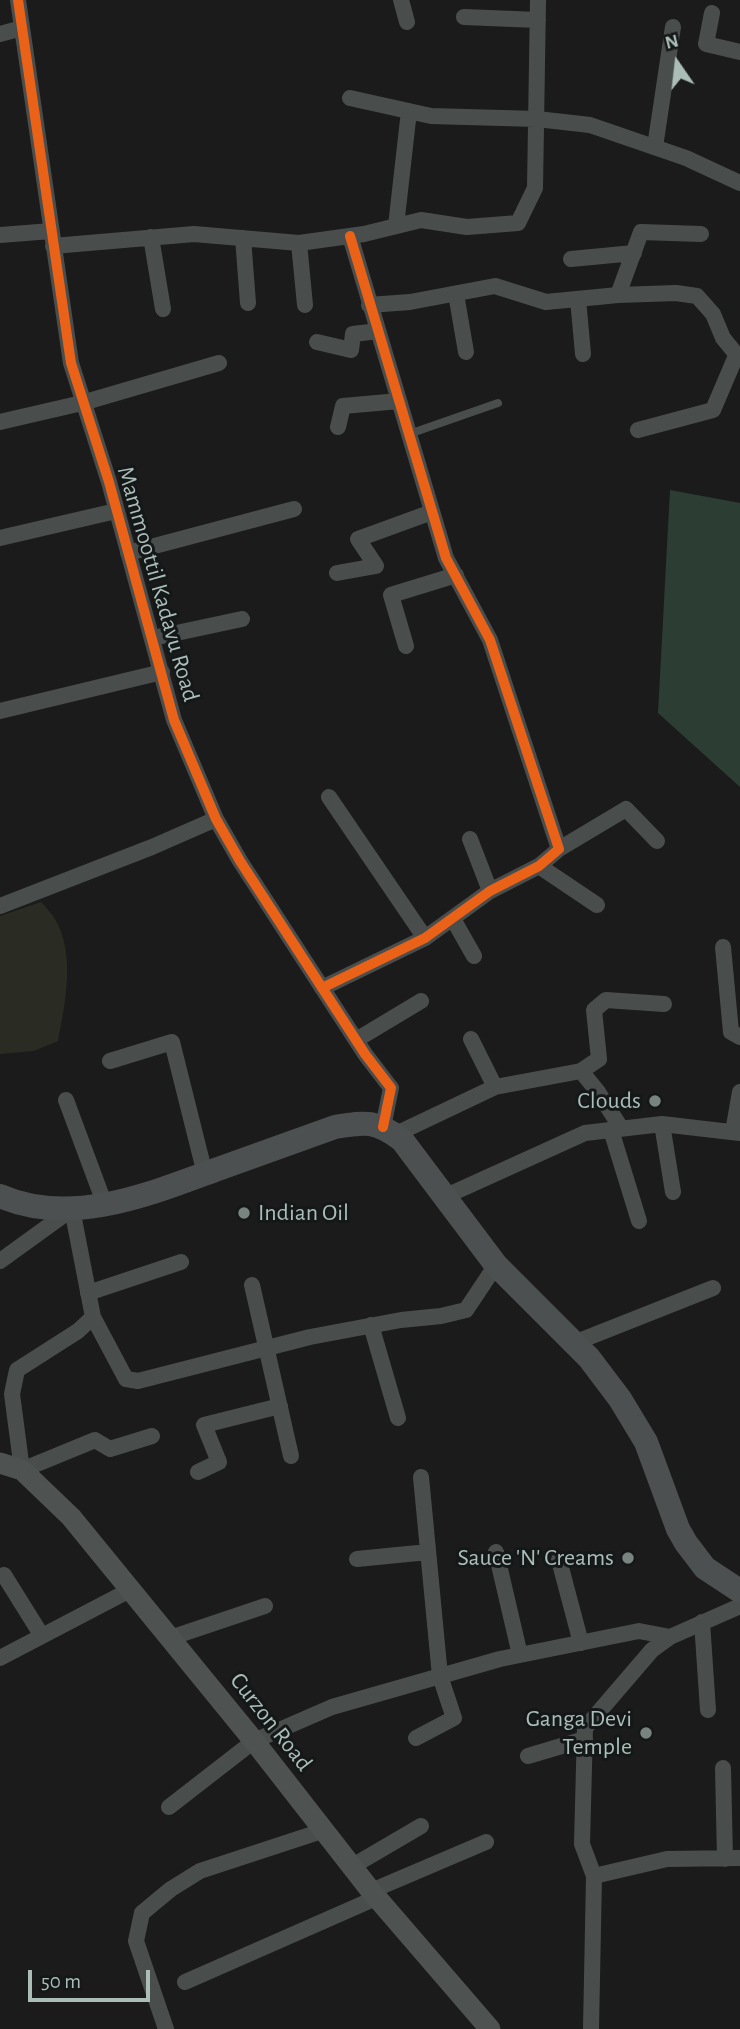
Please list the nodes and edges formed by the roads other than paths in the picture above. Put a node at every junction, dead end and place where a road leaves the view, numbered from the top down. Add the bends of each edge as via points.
1 (18, 0) edge
2 (401, 0) edge
3 (538, 0) edge
4 (712, 13) dead end
5 (464, 17) dead end
6 (538, 20) junction
7 (407, 22) dead end
8 (673, 27) dead end
9 (22, 28) junction
10 (0, 34) edge
11 (740, 52) edge
12 (350, 98) dead end
13 (409, 111) junction
14 (537, 119) junction
15 (655, 147) junction
16 (740, 183) edge
17 (396, 226) junction
18 (701, 234) dead end
19 (0, 235) edge
20 (349, 236) junction
21 (151, 237) junction
22 (52, 238) junction
23 (243, 238) junction
24 (299, 243) junction
25 (634, 253) junction
26 (571, 259) dead end
27 (456, 294) junction
28 (618, 295) junction
29 (578, 299) junction
30 (248, 303) dead end
31 (305, 304) dead end
32 (369, 305) junction
33 (163, 309) dead end
34 (378, 331) junction
35 (317, 342) dead end
36 (466, 352) dead end
37 (583, 354) dead end
38 (738, 358) edge
39 (219, 363) dead end
40 (399, 401) junction
41 (82, 402) junction
42 (498, 403) dead end
43 (0, 422) edge
44 (338, 427) dead end
45 (638, 430) dead end
46 (409, 434) junction
47 (294, 509) dead end
48 (116, 511) junction
49 (432, 512) junction
50 (0, 538) edge
51 (128, 553) junction
52 (337, 573) dead end
53 (456, 575) junction
54 (242, 619) dead end
55 (153, 638) junction
56 (406, 646) dead end
57 (162, 672) junction
58 (0, 711) edge
59 (329, 797) dead end
60 (216, 819) junction
61 (470, 839) dead end
62 (657, 841) dead end
63 (559, 849) junction
64 (538, 866) junction
65 (490, 891) junction
66 (597, 905) dead end
67 (0, 906) edge
68 (453, 919) junction
69 (425, 939) junction
70 (723, 947) dead end
71 (474, 956) dead end
72 (322, 988) junction
73 (421, 1002) dead end
74 (664, 1004) dead end
75 (740, 1037) edge
76 (471, 1039) dead end
77 (356, 1040) junction
78 (110, 1061) dead end
79 (581, 1071) junction
80 (495, 1087) junction
81 (740, 1092) edge
82 (66, 1100) dead end
83 (662, 1124) junction
84 (616, 1129) junction
85 (388, 1131) junction
86 (737, 1133) edge
87 (205, 1174) junction
88 (673, 1192) dead end
89 (0, 1196) edge
90 (446, 1196) junction
91 (105, 1205) junction
92 (72, 1209) junction
93 (639, 1221) dead end
94 (0, 1261) edge
95 (181, 1262) dead end
96 (496, 1265) junction
97 (252, 1285) dead end
98 (713, 1288) dead end
99 (88, 1293) junction
100 (93, 1317) junction
101 (371, 1325) junction
102 (574, 1343) junction
103 (267, 1348) junction
104 (280, 1406) junction
105 (398, 1418) dead end
106 (152, 1436) dead end
107 (291, 1456) dead end
108 (0, 1463) edge
109 (22, 1470) junction
110 (198, 1472) dead end
111 (421, 1477) dead end
112 (428, 1552) junction
113 (496, 1552) dead end
114 (357, 1559) dead end
115 (559, 1560) dead end
116 (4, 1575) dead end
117 (130, 1590) junction
118 (740, 1591) edge
119 (265, 1606) dead end
120 (740, 1606) edge
121 (702, 1622) junction
122 (42, 1636) junction
123 (670, 1637) junction
124 (170, 1638) junction
125 (581, 1643) junction
126 (520, 1655) junction
127 (0, 1658) edge
128 (440, 1676) junction
129 (708, 1710) dead end
130 (416, 1738) dead end
131 (585, 1739) junction
132 (254, 1741) junction
133 (528, 1756) dead end
134 (723, 1768) dead end
135 (169, 1807) dead end
136 (421, 1826) dead end
137 (322, 1831) junction
138 (486, 1842) dead end
139 (733, 1858) edge
140 (351, 1867) junction
141 (594, 1876) junction
142 (373, 1895) junction
143 (185, 1982) dead end
144 (166, 2029) edge
145 (490, 2029) edge
146 (591, 2029) edge

1 - 9 street, Mammoottil Kadavu Road
2 - 7 street
3 - 6 street
4 - 11 street via 706,44
5 - 6 street
6 - 14 street
8 - 15 street
9 - 10 street
9 - 22 street, Mammoottil Kadavu Road
12 - 13 street
13 - 14 street via 431,116
13 - 17 street
14 - 15 street via 590,125
14 - 17 street via 535,188 518,223 467,227 421,220
15 - 16 street
17 - 20 street
18 - 25 street via 641,232
19 - 22 street
20 - 24 street
20 - 32 street
21 - 22 street
21 - 23 street
21 - 33 street
22 - 41 street, Mammoottil Kadavu Road via 67,343
23 - 24 street
23 - 30 street
24 - 31 street
25 - 26 street
25 - 28 street
27 - 29 street via 495,286 546,302
27 - 32 street
27 - 36 street
28 - 29 street
28 - 38 street via 697,296
29 - 37 street
32 - 34 street
34 - 35 street via 354,334 351,350
34 - 40 street
38 - 45 street via 713,410
39 - 41 street
40 - 44 street via 343,406
40 - 46 street
41 - 43 street
41 - 48 street, Mammoottil Kadavu Road
42 - 46 lane
46 - 49 street
47 - 51 street
48 - 50 street
48 - 51 street, Mammoottil Kadavu Road
49 - 52 street via 358,539 376,566
49 - 53 street
51 - 55 street, Mammoottil Kadavu Road
53 - 56 street via 391,595
53 - 63 street via 491,640
54 - 55 street
55 - 57 street, Mammoottil Kadavu Road
57 - 58 street
57 - 60 street, Mammoottil Kadavu Road via 174,720
59 - 69 street
60 - 67 street
60 - 72 street, Mammoottil Kadavu Road
61 - 65 street
62 - 63 street via 626,809
63 - 64 street
64 - 65 street
64 - 66 street
65 - 68 street
68 - 69 street
68 - 71 street
69 - 72 street
70 - 75 street via 731,1032
72 - 77 street, Mammoottil Kadavu Road
73 - 77 street
74 - 79 street via 606,1000 594,1010 599,1059
76 - 80 street
77 - 85 street, Mammoottil Kadavu Road via 391,1088
78 - 87 street via 172,1042
79 - 80 street
79 - 84 street via 598,1092
80 - 85 street
81 - 86 street
82 - 91 street
83 - 84 street
83 - 86 street
83 - 88 street
84 - 90 street via 585,1133
84 - 93 street
85 - 87 main road via 361,1123 335,1127
85 - 90 main road via 401,1140
87 - 91 main road
89 - 92 main road via 18,1204
90 - 96 main road
91 - 92 main road
92 - 94 street
92 - 99 street
95 - 99 street
96 - 101 street via 466,1310
96 - 102 main road
97 - 103 street
98 - 102 street
99 - 100 street
100 - 103 street via 126,1379 138,1381
100 - 109 street via 17,1370 12,1394
101 - 103 street
101 - 105 street
102 - 118 main road via 621,1399 646,1442 686,1544 705,1568
103 - 104 street
104 - 107 street
104 - 110 street via 204,1425 219,1462
106 - 109 street via 110,1449 95,1440
108 - 109 main road, Curzon Road
109 - 117 main road, Curzon Road via 71,1517
111 - 112 street
112 - 114 street
112 - 128 street
113 - 126 street
115 - 125 street
116 - 122 street
117 - 122 street
117 - 124 main road, Curzon Road
119 - 124 street
120 - 121 street
121 - 123 street
121 - 129 street
122 - 127 street
123 - 125 street via 639,1631
123 - 131 street via 652,1650 611,1696 585,1728
124 - 132 main road, Curzon Road
125 - 126 street
126 - 128 street
128 - 130 street via 454,1718
128 - 132 street via 332,1707
131 - 133 street
131 - 141 street via 582,1844
132 - 135 street
132 - 137 main road, Curzon Road
134 - 139 street
136 - 140 street
137 - 140 main road, Curzon Road
137 - 144 street via 200,1871 142,1913 136,1941
138 - 142 street
139 - 141 street via 667,1859
140 - 142 main road, Curzon Road
141 - 146 street
142 - 143 street
142 - 145 main road, Curzon Road

